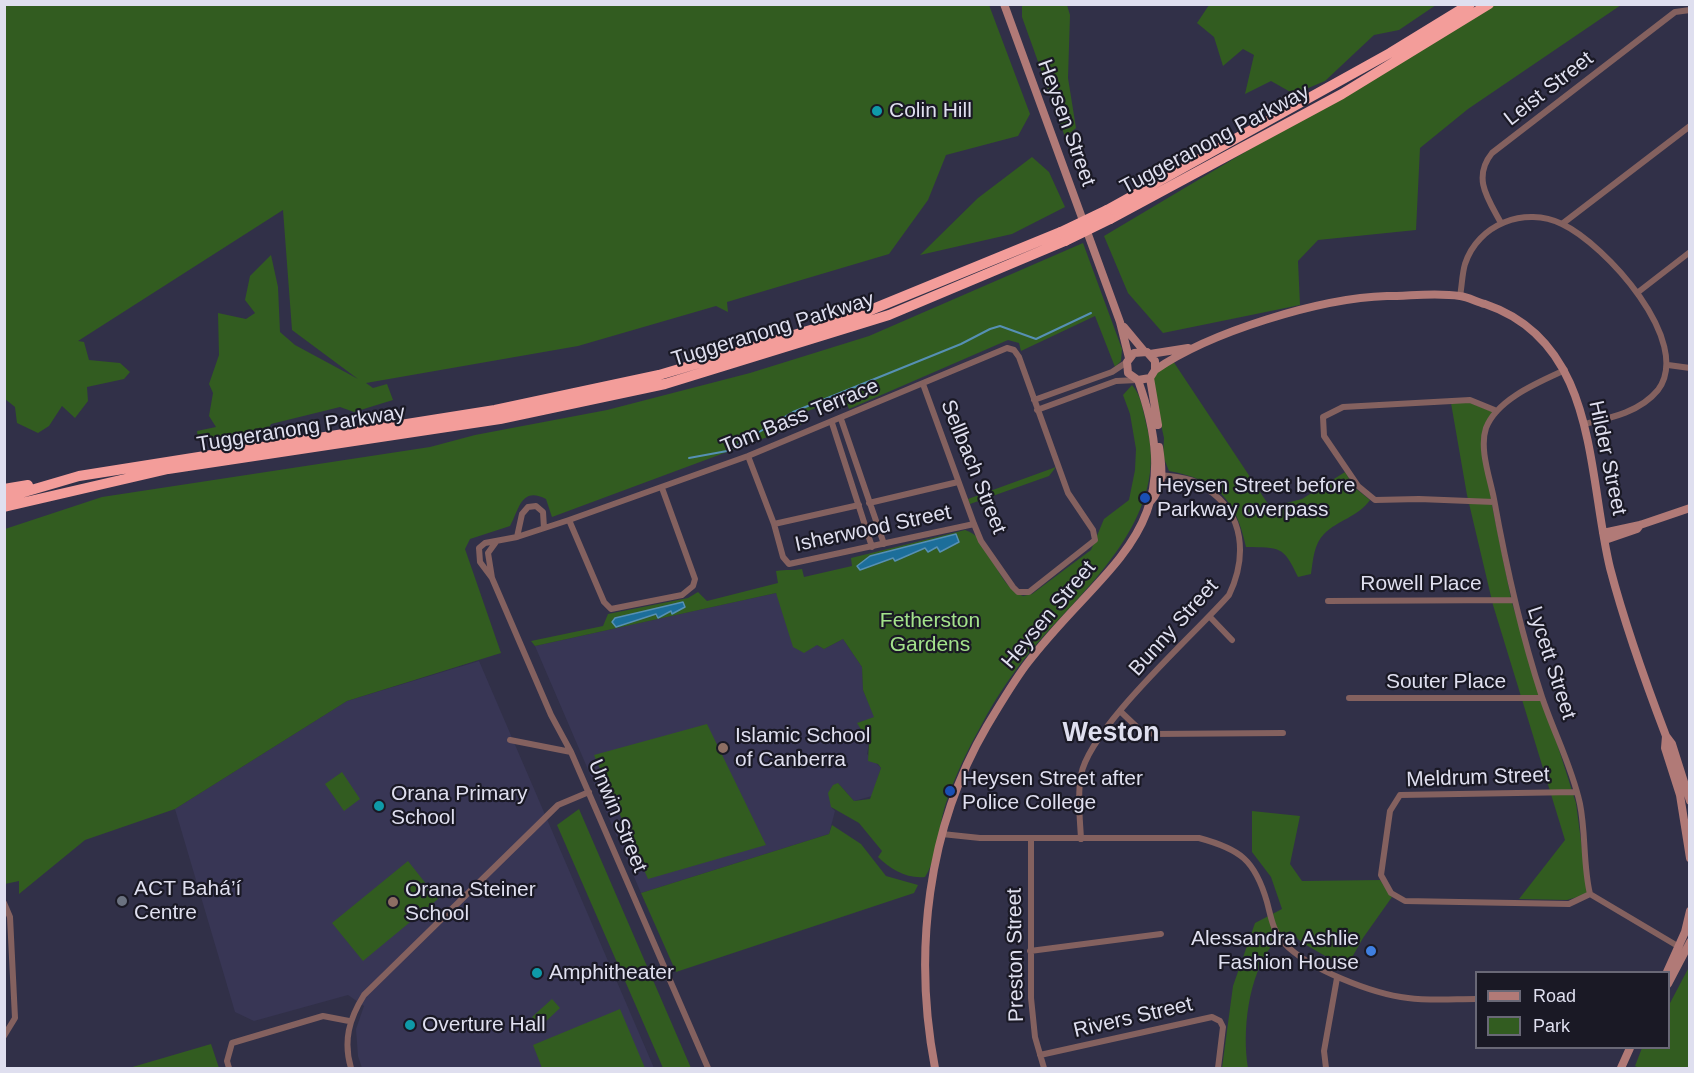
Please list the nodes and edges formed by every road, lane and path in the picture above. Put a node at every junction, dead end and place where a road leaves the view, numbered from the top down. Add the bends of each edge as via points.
1 (1004, 4) edge
2 (1470, 4) edge
3 (1489, 4) edge
4 (1689, 10) edge
5 (1689, 126) edge
6 (1108, 214) junction
7 (1501, 223) junction
8 (1562, 224) junction
9 (1063, 236) junction
10 (1689, 252) edge
11 (1637, 292) junction
12 (1460, 296) junction
13 (1120, 322) junction
14 (1194, 347) junction
15 (1147, 353) junction
16 (1128, 360) junction
17 (1668, 365) junction
18 (1689, 368) edge
19 (1565, 370) junction
20 (1153, 374) junction
21 (1138, 380) junction
22 (923, 384) junction
23 (1034, 400) junction
24 (1037, 410) junction
25 (1497, 411) junction
26 (841, 419) junction
27 (832, 423) junction
28 (1584, 424) junction
29 (748, 456) junction
30 (1159, 475) junction
31 (79, 476) junction
32 (958, 482) junction
33 (662, 488) junction
34 (4, 489) edge
35 (4, 498) edge
36 (1494, 502) junction
37 (869, 503) junction
38 (859, 505) junction
39 (4, 507) edge
40 (1689, 508) edge
41 (569, 520) junction
42 (774, 524) junction
43 (974, 524) junction
44 (544, 528) junction
45 (1604, 536) junction
46 (517, 537) junction
47 (496, 542) joint
48 (884, 544) junction
49 (872, 547) junction
50 (1514, 600) junction
51 (1328, 601) dead end
52 (1210, 617) junction
53 (1232, 640) dead end
54 (1349, 698) dead end
55 (1542, 698) junction
56 (1120, 711) junction
57 (1284, 733) dead end
58 (510, 740) dead end
59 (572, 752) junction
60 (589, 792) junction
61 (1576, 792) junction
62 (1687, 795) edge
63 (942, 834) junction
64 (1031, 839) junction
65 (1081, 839) junction
66 (1689, 858) edge
67 (1590, 894) junction
68 (4, 903) edge
69 (1689, 911) edge
70 (1161, 934) dead end
71 (1685, 947) edge
72 (1030, 951) junction
73 (1667, 971) edge
74 (1337, 978) junction
75 (1670, 980) edge
76 (1475, 999) edge
77 (350, 1021) junction
78 (4, 1036) edge
79 (1629, 1049) edge
80 (1040, 1055) junction
81 (229, 1068) edge
82 (349, 1068) edge
83 (708, 1068) edge
84 (935, 1068) edge
85 (1044, 1068) edge
86 (1218, 1068) edge
87 (1326, 1068) edge
88 (1621, 1068) edge

1 - 13 main road, Heysen Street
2 - 6 highway, Tuggeranong Parkway
3 - 6 highway, Tuggeranong Parkway via 1342,94
4 - 7 street, Leist Street via 1675,12 1492,153 1481,175 1483,188
5 - 8 street
6 - 9 highway, Tuggeranong Parkway, bridge
7 - 8 street via 1524,217
7 - 12 street via 1476,244 1466,263
8 - 11 street via 1622,271
9 - 31 highway, Tuggeranong Parkway via 850,318 659,375 495,410
9 - 39 highway, Tuggeranong Parkway via 889,315 665,384 500,419 168,469
10 - 11 street
11 - 17 street via 1666,346
12 - 14 main road, Hilder Street via 1373,297 1308,308
12 - 19 main road, Hilder Street via 1500,309 1522,322 1542,338
13 - 15 main road, Heysen Street
13 - 16 main road, Heysen Street
14 - 15 main road, Hilder Street
14 - 20 main road, Hilder Street
15 - 16 main road via 1134,353
15 - 20 main road, Heysen Street via 1155,361
16 - 21 main road, Heysen Street via 1128,373
16 - 23 street via 1113,372
17 - 18 street
17 - 28 street via 1659,390 1637,409
19 - 25 street
19 - 28 main road, Hilder Street
20 - 21 main road
20 - 30 main road, Heysen Street
21 - 24 street via 1116,381
21 - 30 main road, Heysen Street via 1154,433
22 - 23 street, Tom Bass Terrace via 1009,348 1018,357
22 - 26 street, Tom Bass Terrace
22 - 32 street, Sellbach Street
23 - 24 street, Sellbach Street
24 - 43 street, Sellbach Street via 1068,493 1093,530 1095,540 1029,592 1018,592 981,541
25 - 36 street, Lycett Street via 1484,436
25 - 36 street via 1470,400 1342,407 1323,417 1324,436 1358,486 1374,500
26 - 27 street, Tom Bass Terrace
26 - 37 street
27 - 29 street, Tom Bass Terrace
27 - 38 street
28 - 45 main road, Hilder Street
29 - 33 street, Tom Bass Terrace
29 - 42 street, Isherwood Street
30 - 52 street, Bunny Street via 1194,480 1217,496 1239,529 1242,551 1238,576 1229,595
30 - 63 main road, Heysen Street via 1156,496 1129,549 1026,664 987,727 963,773
31 - 34 highway
31 - 35 highway, Tuggeranong Parkway
32 - 37 street
32 - 43 street, Sellbach Street
33 - 41 street, Tom Bass Terrace
33 - 41 street via 695,579 682,595 611,609 604,602
36 - 50 street, Lycett Street
37 - 48 street
38 - 42 street
38 - 49 street
40 - 45 main road
41 - 44 street, Tom Bass Terrace
42 - 49 street, Isherwood Street via 783,557 789,564
43 - 48 street, Isherwood Street
44 - 46 street, Tom Bass Terrace
44 - 46 street via 543,512 536,506 528,507 522,514
45 - 62 main road, Hilder Street via 1640,668 1672,744
46 - 47 street, Tom Bass Terrace
47 - 59 street, Unwin Street via 485,543 478,552 480,562 492,578
48 - 49 street, Isherwood Street
50 - 51 street, Rowell Place
50 - 55 street, Lycett Street
52 - 53 street
52 - 56 street, Bunny Street
54 - 55 street, Souter Place
55 - 61 street, Lycett Street
56 - 57 street via 1139,729 1153,735
56 - 65 street, Bunny Street via 1094,745 1081,774
58 - 59 street
59 - 60 street, Unwin Street
60 - 77 street via 558,805 524,837 364,995
60 - 83 street, Unwin Street
61 - 67 street, Lycett Street
61 - 67 street, Meldrum Street via 1400,795 1390,811 1381,875 1391,893 1406,901 1569,904
62 - 66 main road, Hilder Street
63 - 64 street
63 - 84 main road, Heysen Street via 924,949 926,1008
64 - 65 street
64 - 72 street, Preston Street
65 - 74 street via 1199,838 1229,846 1254,868 1272,925 1284,943
67 - 71 street
68 - 78 street via 10,917 15,1018
69 - 71 main road
70 - 72 street
71 - 73 main road
71 - 75 main road
72 - 80 street, Preston Street via 1035,1037
74 - 76 street via 1407,998
74 - 87 street via 1324,1052
77 - 81 street via 324,1016 231,1043
77 - 82 street
79 - 88 main road
80 - 85 street, Preston Street
80 - 86 street, Rivers Street via 1212,1017 1223,1028

